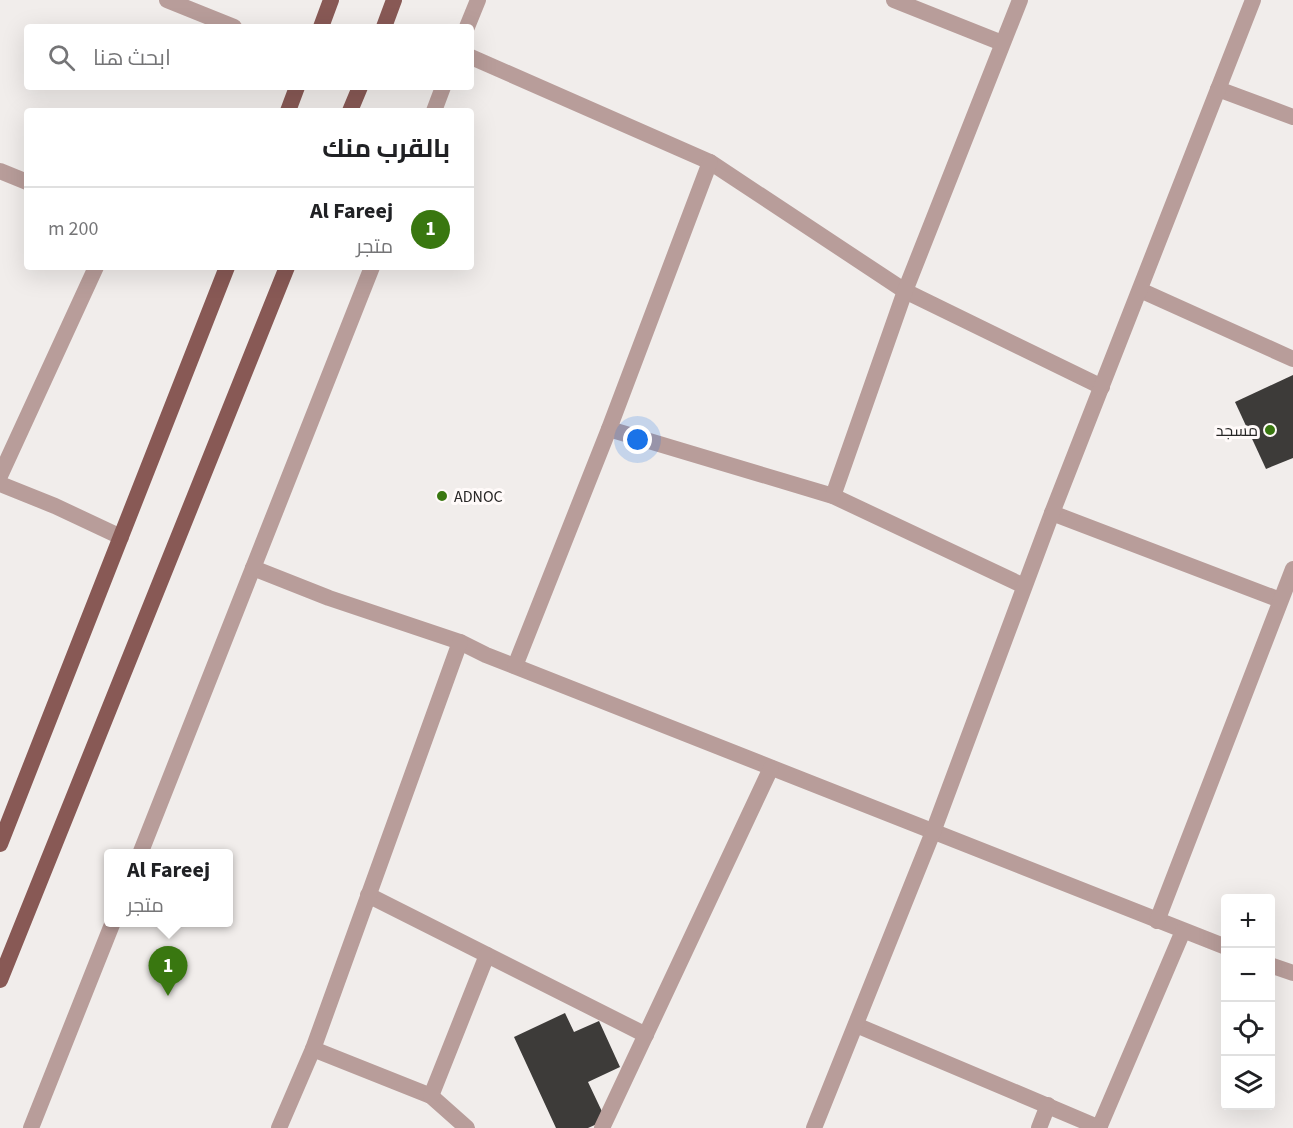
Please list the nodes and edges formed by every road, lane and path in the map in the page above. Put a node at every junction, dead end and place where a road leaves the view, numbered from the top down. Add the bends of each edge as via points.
1 (167, 0) edge
2 (332, 0) edge
3 (394, 0) edge
4 (478, 0) edge
5 (894, 0) edge
6 (1020, 0) edge
7 (1253, 0) edge
8 (227, 24) edge
9 (322, 24) edge
10 (385, 24) edge
11 (468, 24) edge
12 (1002, 43) junction
13 (474, 58) edge
14 (1218, 89) junction
15 (296, 90) edge
16 (359, 90) edge
17 (443, 90) edge
18 (289, 108) edge
19 (351, 108) edge
20 (435, 108) edge
21 (1293, 117) edge
22 (710, 162) junction
23 (0, 171) edge
24 (24, 181) edge
25 (95, 270) edge
26 (226, 270) edge
27 (286, 270) edge
28 (371, 270) edge
29 (1140, 290) junction
30 (905, 291) junction
31 (1293, 359) edge
32 (1102, 387) junction
33 (609, 429) junction
34 (0, 476) edge
35 (0, 484) edge
36 (833, 496) junction
37 (1052, 513) junction
38 (121, 537) junction
39 (253, 568) junction
40 (1293, 569) edge
41 (1024, 586) junction
42 (1280, 600) junction
43 (460, 642) junction
44 (514, 666) junction
45 (771, 768) junction
46 (933, 832) junction
47 (0, 844) edge
48 (142, 849) edge
49 (369, 895) junction
50 (1157, 921) junction
51 (111, 927) edge
52 (1183, 931) junction
53 (1221, 946) edge
54 (487, 955) junction
55 (1275, 967) edge
56 (1293, 973) edge
57 (0, 980) edge
58 (856, 1025) junction
59 (646, 1035) junction
60 (313, 1049) junction
61 (431, 1096) junction
62 (1048, 1105) junction
63 (31, 1128) edge
64 (279, 1128) edge
65 (467, 1128) edge
66 (602, 1128) edge
67 (814, 1128) edge
68 (1039, 1128) edge
69 (1099, 1128) edge

1 - 8 street
2 - 9 main road
3 - 10 main road
4 - 11 street
5 - 12 street
6 - 12 street
7 - 14 street
12 - 30 street
13 - 22 street
14 - 21 street
14 - 29 street
15 - 18 main road
16 - 19 main road
17 - 20 street
22 - 30 street
22 - 33 street
23 - 24 street
25 - 34 street
26 - 38 main road
27 - 57 main road
28 - 39 street
29 - 31 street
29 - 32 street
30 - 32 street
30 - 36 street
32 - 37 street
33 - 36 street
33 - 44 street
35 - 38 street
36 - 41 street
37 - 41 street
37 - 42 street
38 - 47 main road
39 - 43 street
39 - 48 street
40 - 42 street
41 - 46 street
42 - 50 street
43 - 44 street
43 - 49 street
44 - 45 street
45 - 46 street
45 - 59 street
46 - 50 street
46 - 58 street
49 - 54 street
49 - 60 street
50 - 52 street
51 - 63 street
52 - 53 street
52 - 69 street
54 - 59 street
54 - 61 street
55 - 56 street
58 - 62 street
58 - 67 street
59 - 66 street
60 - 61 street
60 - 64 street
61 - 65 street
62 - 68 street
62 - 69 street

